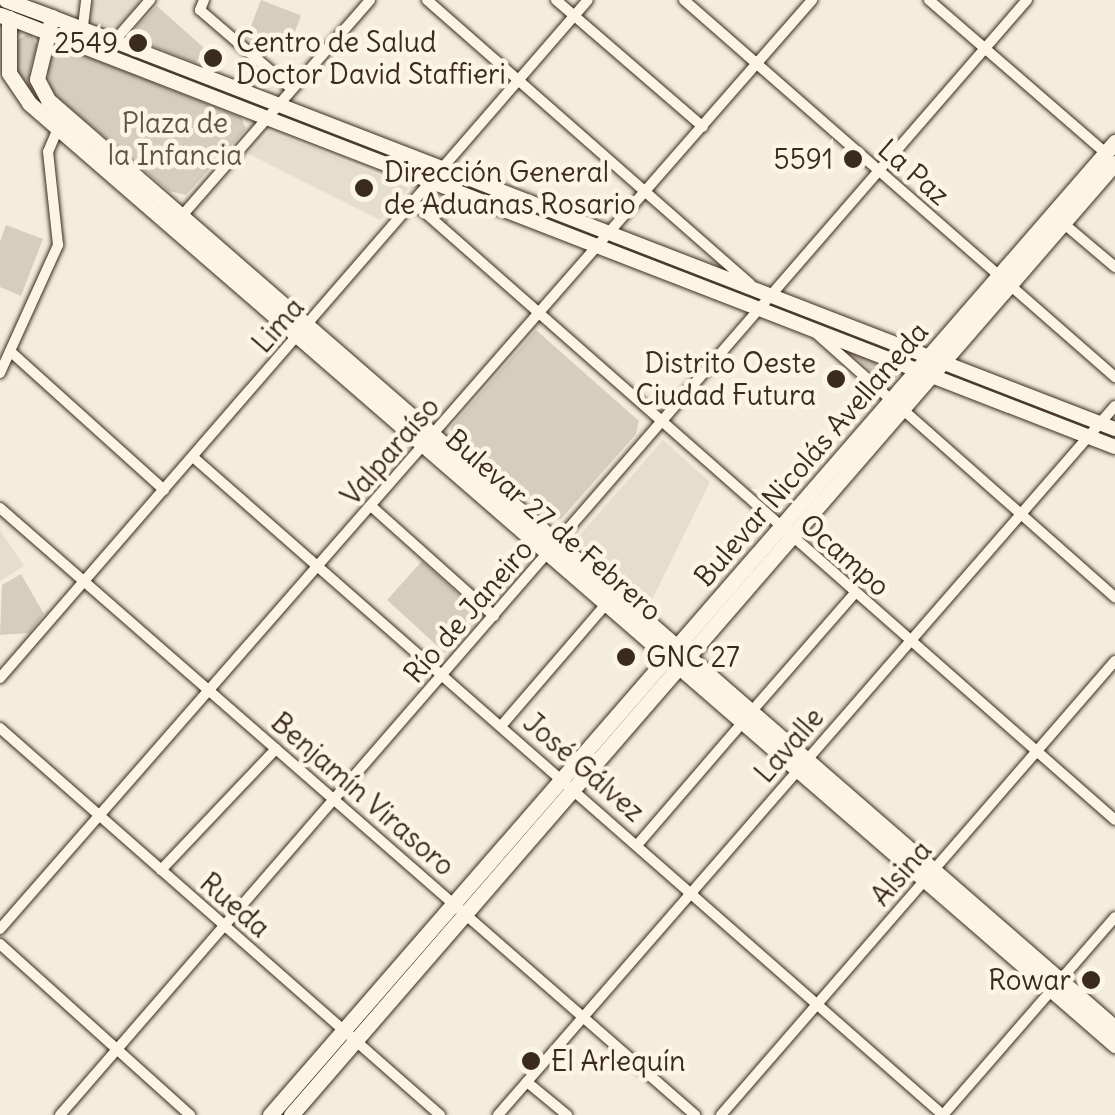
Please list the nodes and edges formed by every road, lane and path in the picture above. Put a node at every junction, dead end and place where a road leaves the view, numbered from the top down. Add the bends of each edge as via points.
1 (6, 0) edge
2 (86, 0) edge
3 (150, 0) edge
4 (204, 0) edge
5 (370, 0) edge
6 (427, 0) edge
7 (556, 0) edge
8 (588, 0) edge
9 (684, 0) edge
10 (928, 0) edge
11 (1027, 0) edge
12 (808, 1) edge
13 (5, 16) edge
14 (574, 16) junction
15 (49, 25) junction
16 (83, 29) junction
17 (114, 41) junction
18 (80, 46) junction
19 (984, 50) junction
20 (103, 54) junction
21 (757, 64) junction
22 (518, 80) junction
23 (292, 89) junction
24 (279, 106) junction
25 (266, 118) junction
26 (703, 127) junction
27 (58, 128) junction
28 (1113, 155) edge
29 (441, 170) junction
30 (880, 171) junction
31 (430, 182) junction
32 (646, 193) junction
33 (413, 202) junction
34 (177, 221) junction
35 (1064, 222) junction
36 (606, 234) junction
37 (594, 248) junction
38 (1115, 268) edge
39 (1004, 280) junction
40 (765, 294) junction
41 (760, 310) junction
42 (538, 314) junction
43 (304, 330) junction
44 (812, 330) junction
45 (11, 352) junction
46 (935, 359) junction
47 (0, 373) edge
48 (923, 373) junction
49 (1115, 377) edge
50 (896, 404) junction
51 (1115, 406) edge
52 (1100, 423) junction
53 (662, 424) junction
54 (1115, 429) edge
55 (1088, 436) junction
56 (430, 440) junction
57 (1115, 447) edge
58 (193, 457) junction
59 (164, 490) junction
60 (371, 506) junction
61 (0, 508) edge
62 (1020, 514) junction
63 (784, 533) junction
64 (553, 548) junction
65 (319, 564) junction
66 (84, 582) junction
67 (854, 594) junction
68 (1115, 597) edge
69 (606, 604) junction
70 (494, 616) junction
71 (910, 642) junction
72 (677, 656) junction
73 (1115, 661) edge
74 (443, 674) junction
75 (0, 678) edge
76 (209, 690) junction
77 (748, 717) junction
78 (502, 725) junction
79 (0, 728) edge
80 (276, 748) junction
81 (1036, 752) junction
82 (802, 764) junction
83 (568, 782) junction
84 (334, 800) junction
85 (99, 815) junction
86 (1115, 820) edge
87 (638, 844) junction
88 (162, 870) junction
89 (929, 875) junction
90 (691, 893) junction
91 (459, 908) junction
92 (1115, 917) edge
93 (223, 925) junction
94 (0, 929) edge
95 (0, 944) edge
96 (1056, 986) junction
97 (817, 1004) junction
98 (583, 1017) junction
99 (1115, 1028) edge
100 (349, 1036) junction
101 (1115, 1045) edge
102 (116, 1051) junction
103 (527, 1082) junction
104 (176, 1103) junction
105 (60, 1115) edge
106 (166, 1115) edge
107 (190, 1115) edge
108 (270, 1115) edge
109 (291, 1115) edge
110 (440, 1115) edge
111 (498, 1115) edge
112 (567, 1115) edge
113 (695, 1115) edge
114 (720, 1115) edge
115 (943, 1115) edge

1 - 15 main road
2 - 16 street
3 - 17 street
4 - 23 street via 200,10
5 - 23 street
6 - 22 street
7 - 14 street
8 - 14 street, Lima
9 - 21 street, La Paz
10 - 19 street
11 - 19 street, Río de Janeiro
12 - 21 street, Valparaíso
13 - 15 main road
13 - 27 main road, Bulevar 27 de Febrero via 18,91
14 - 22 street, Lima
14 - 26 street
15 - 16 main road
15 - 18 main road
15 - 34 main road, Bulevar 27 de Febrero via 38,64 40,90
16 - 17 main road
16 - 18 street
17 - 20 street
17 - 24 main road
18 - 20 main road
19 - 28 street
19 - 30 street, Río de Janeiro
20 - 25 main road
21 - 26 street, Valparaíso
21 - 30 street, La Paz
22 - 29 street, Lima
22 - 32 street
23 - 24 street
24 - 25 street
24 - 29 main road
25 - 31 main road
25 - 34 street
26 - 32 street, Valparaíso
27 - 34 main road, Bulevar 27 de Febrero
27 - 45 street via 48,152 58,245
28 - 35 main road, Bulevar Nicolás Avellaneda
28 - 39 main road, Bulevar Nicolás Avellaneda
29 - 31 street, Lima
29 - 36 main road
30 - 39 street, La Paz
30 - 40 street, Río de Janeiro
31 - 33 street, Lima
31 - 37 main road
32 - 36 street, Valparaíso
32 - 40 street
33 - 42 street, Ocampo
33 - 43 street, Lima
34 - 43 main road, Bulevar 27 de Febrero
35 - 38 street
35 - 39 main road, Bulevar Nicolás Avellaneda
36 - 37 street, Valparaíso
36 - 40 main road
37 - 41 main road
37 - 42 street, Valparaíso
39 - 46 main road, Bulevar Nicolás Avellaneda
39 - 49 street, La Paz
40 - 41 street, Río de Janeiro
40 - 46 main road
41 - 44 main road
41 - 53 street, Río de Janeiro
42 - 53 street, Ocampo
42 - 56 street, Valparaíso
43 - 56 main road, Bulevar 27 de Febrero
43 - 58 street, Lima
44 - 48 main road
44 - 50 street
45 - 47 street
45 - 59 street
46 - 48 main road, Bulevar Nicolás Avellaneda
46 - 52 main road
48 - 50 main road, Bulevar Nicolás Avellaneda
48 - 55 main road
50 - 62 street
50 - 63 main road, Bulevar Nicolás Avellaneda
51 - 52 street, Lavalle
52 - 54 main road
52 - 55 street, Lavalle
53 - 63 street, Ocampo
53 - 64 street, Río de Janeiro
55 - 57 main road
55 - 62 street, Lavalle
56 - 60 street, Valparaíso
56 - 64 main road, Bulevar 27 de Febrero
58 - 59 street, Lima
58 - 65 street, José Gálvez
59 - 66 street, Lima
60 - 65 street, Valparaíso
60 - 70 street
61 - 66 street, Benjamín Virasoro
62 - 68 street
62 - 71 street, Lavalle
63 - 67 street, Ocampo
63 - 72 main road, Bulevar Nicolás Avellaneda
64 - 69 main road, Bulevar 27 de Febrero
64 - 70 street, Río de Janeiro
64 - 72 main road, Bulevar 27 de Febrero
65 - 74 street, José Gálvez
65 - 76 street, Valparaíso
66 - 75 street, Lima
66 - 76 street, Benjamín Virasoro
67 - 71 street, Ocampo
67 - 77 street
69 - 72 main road, Bulevar 27 de Febrero
69 - 78 street
70 - 74 street, Río de Janeiro
71 - 81 street, Ocampo
71 - 82 street, Lavalle
72 - 77 main road, Bulevar 27 de Febrero
72 - 83 main road, Bulevar Nicolás Avellaneda
73 - 81 street, Alsina
74 - 78 street, José Gálvez
74 - 84 street, Río de Janeiro
76 - 80 street, Benjamín Virasoro
76 - 85 street, Valparaíso
77 - 82 main road, Bulevar 27 de Febrero
77 - 87 street
78 - 83 street, José Gálvez
79 - 85 street, Rueda
80 - 84 street, Benjamín Virasoro
80 - 88 street
81 - 86 street, Ocampo
81 - 89 street, Alsina
82 - 89 main road, Bulevar 27 de Febrero
82 - 90 street, Lavalle
83 - 87 street, José Gálvez
83 - 91 main road, Bulevar Nicolás Avellaneda
84 - 91 street, Benjamín Virasoro
84 - 93 street, Río de Janeiro
85 - 88 street, Rueda
85 - 94 street, Valparaíso
87 - 90 street, José Gálvez
88 - 93 street, Rueda
89 - 96 main road, Bulevar 27 de Febrero
89 - 97 street, Alsina
90 - 97 street, José Gálvez
90 - 98 street, Lavalle
91 - 98 street, Benjamín Virasoro
91 - 100 main road, Bulevar Nicolás Avellaneda
92 - 96 street
93 - 100 street, Rueda
93 - 102 street, Río de Janeiro
95 - 102 street
96 - 99 main road, Bulevar 27 de Febrero
96 - 101 main road, Bulevar 27 de Febrero
96 - 115 street
97 - 114 street, Alsina
97 - 115 street, José Gálvez
98 - 103 street, Lavalle
98 - 113 street, Benjamín Virasoro
100 - 108 main road, Bulevar Nicolás Avellaneda
100 - 109 main road, Bulevar Nicolás Avellaneda
100 - 110 street, Rueda
102 - 104 street
102 - 105 street, Río de Janeiro
103 - 111 street, Lavalle
103 - 112 street
104 - 106 street
104 - 107 street

